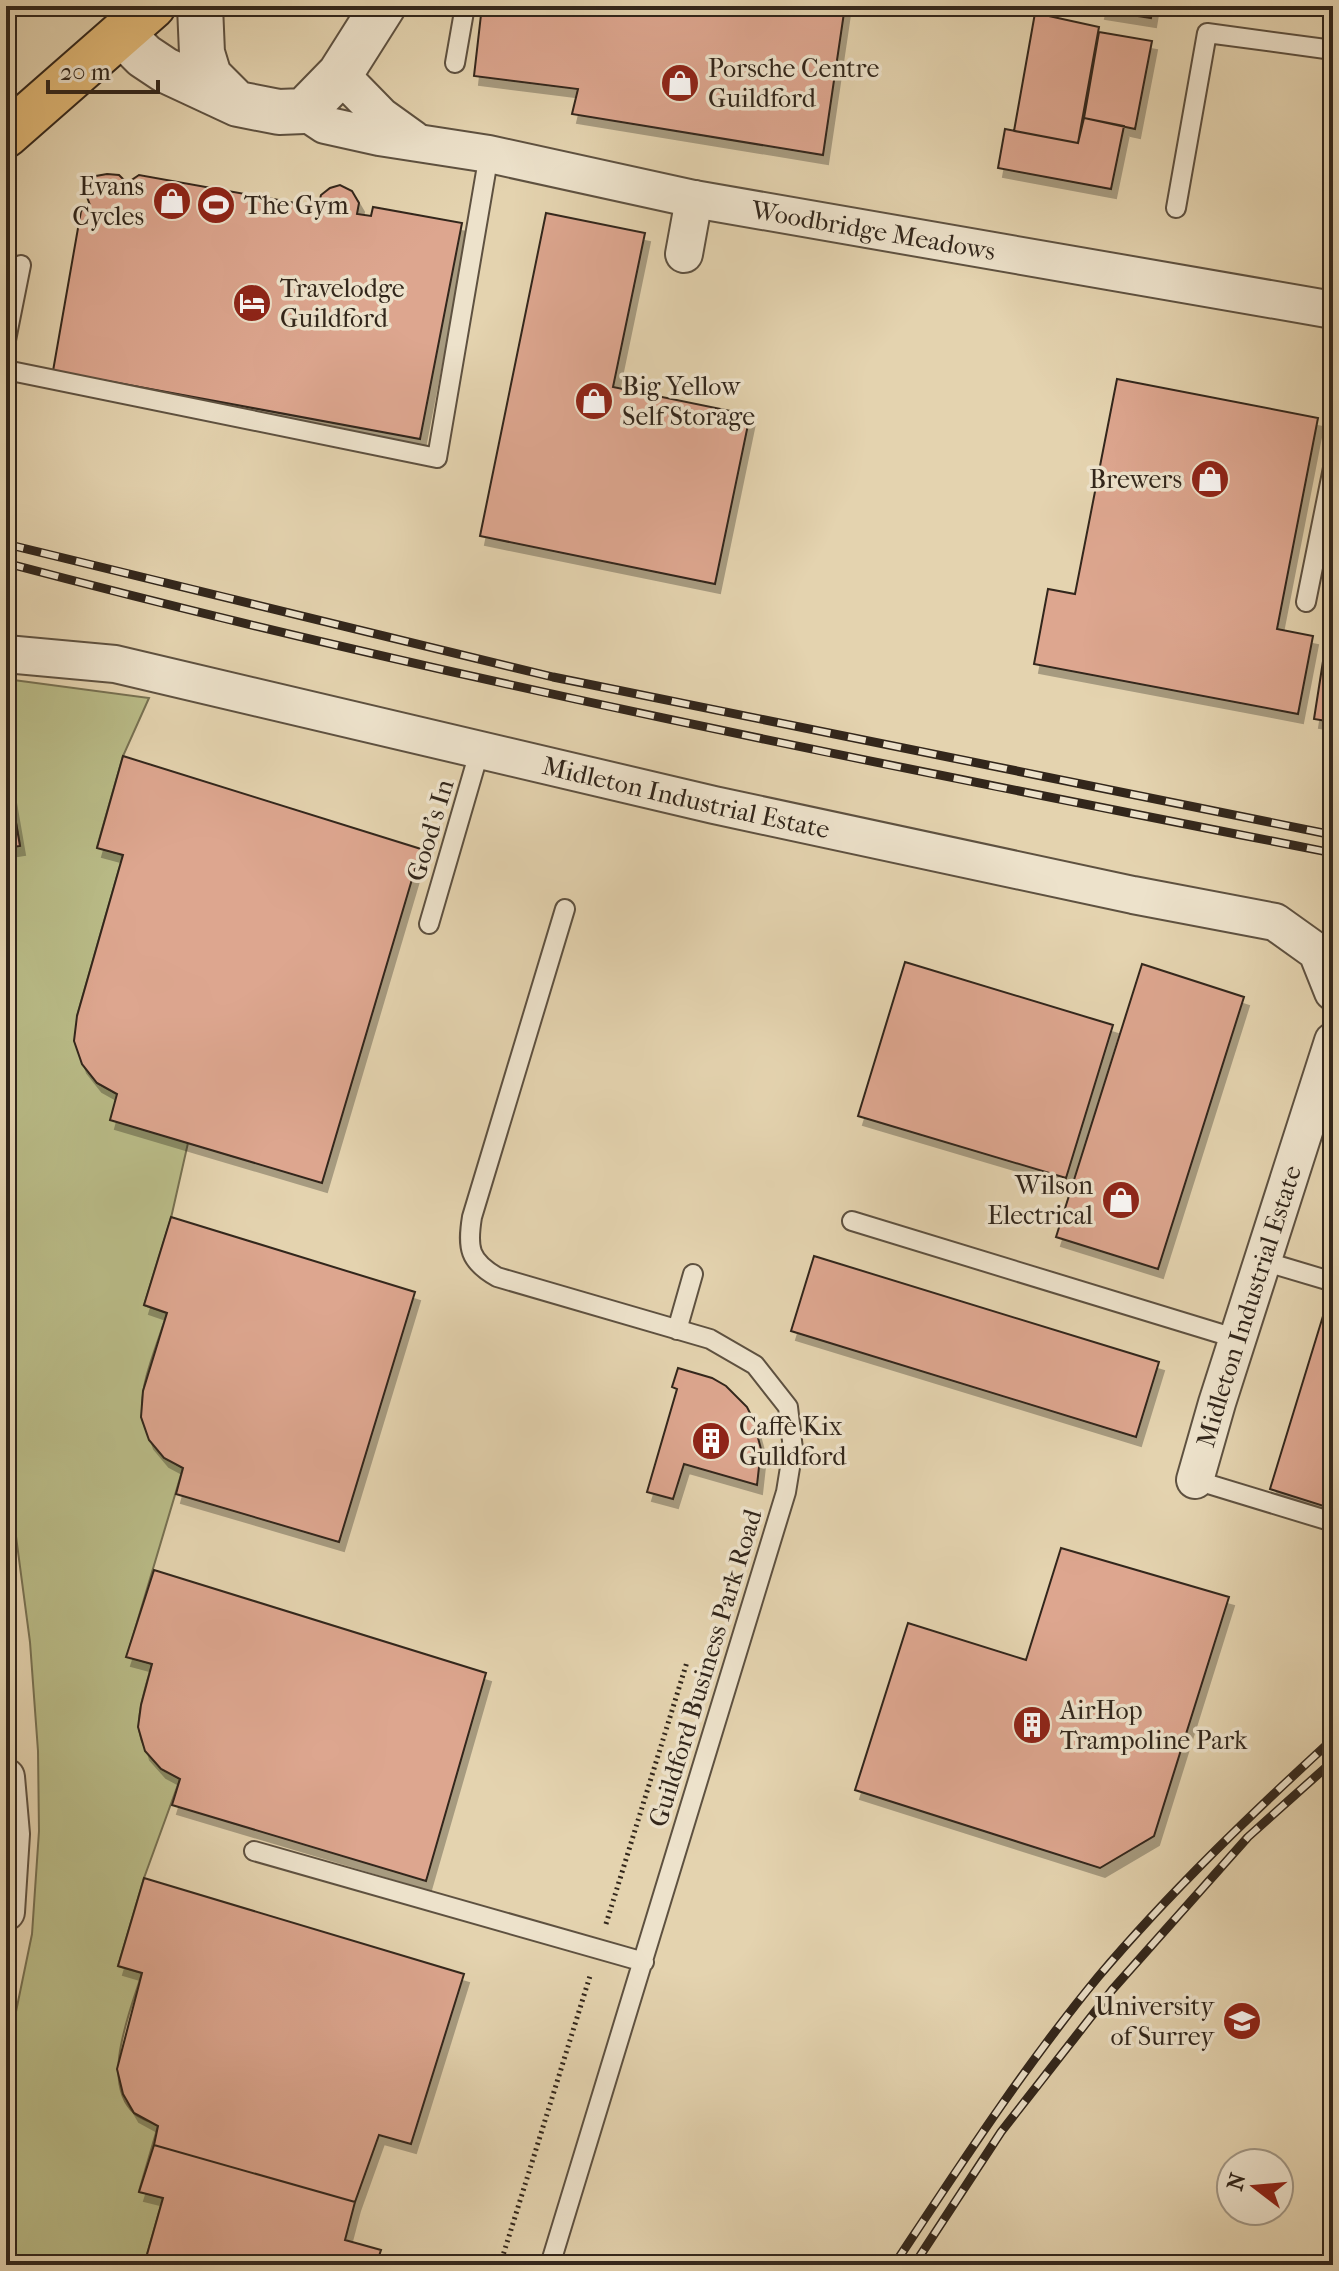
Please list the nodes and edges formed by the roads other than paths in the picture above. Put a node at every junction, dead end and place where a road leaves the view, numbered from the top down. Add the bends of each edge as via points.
1 (200, 6) edge
2 (383, 6) edge
3 (465, 6) edge
4 (127, 15) edge
5 (1333, 50) edge
6 (455, 63) dead end
7 (340, 74) junction
8 (238, 104) junction
9 (304, 111) junction
10 (6, 135) edge
11 (417, 141) junction
12 (489, 154) junction
13 (694, 199) junction
14 (1176, 208) dead end
15 (684, 254) dead end
16 (21, 265) dead end
17 (1333, 310) edge
18 (6, 340) edge
19 (6, 370) edge
20 (1333, 468) edge
21 (1306, 602) dead end
22 (6, 654) edge
23 (480, 749) junction
24 (565, 909) dead end
25 (429, 924) dead end
26 (1333, 992) edge
27 (1333, 1041) edge
28 (1324, 1102) edge
29 (852, 1221) dead end
30 (1263, 1261) junction
31 (693, 1274) dead end
32 (1330, 1281) dead end
33 (677, 1330) junction
34 (1238, 1339) junction
35 (1195, 1480) joint
36 (1333, 1522) edge
37 (6, 1777) edge
38 (254, 1851) dead end
39 (6, 1912) edge
40 (644, 1962) junction
41 (550, 2265) edge

1 - 8 street via 202,53 209,76
2 - 7 street
3 - 6 lane
4 - 8 street, Woodbridge Meadows via 144,56
4 - 10 main road
5 - 14 lane via 1207,33
7 - 9 street
7 - 11 street, Woodbridge Meadows via 381,116
8 - 9 street, Woodbridge Meadows
9 - 11 street, Woodbridge Meadows via 325,125
11 - 12 street, Woodbridge Meadows
12 - 13 street, Woodbridge Meadows
12 - 19 lane via 437,458
13 - 15 street
13 - 17 street, Woodbridge Meadows
16 - 18 lane
20 - 21 lane
22 - 23 street, Midleton Industrial Estate via 115,664
23 - 25 lane, Good's In
23 - 26 street, Midleton Industrial Estate via 730,809 1275,922 1317,952
24 - 33 lane, Guildford Business Park Road via 468,1243 479,1266 497,1277
27 - 28 street, Midleton Industrial Estate
28 - 30 street, Midleton Industrial Estate
29 - 34 lane
30 - 32 lane
30 - 34 street, Midleton Industrial Estate
31 - 33 lane
33 - 40 lane, Guildford Business Park Road via 710,1339 755,1365 788,1407 793,1449 786,1492
34 - 35 street, Midleton Industrial Estate
35 - 36 lane
37 - 39 street via 11,1834
38 - 40 lane
40 - 41 lane, Guildford Business Park Road

